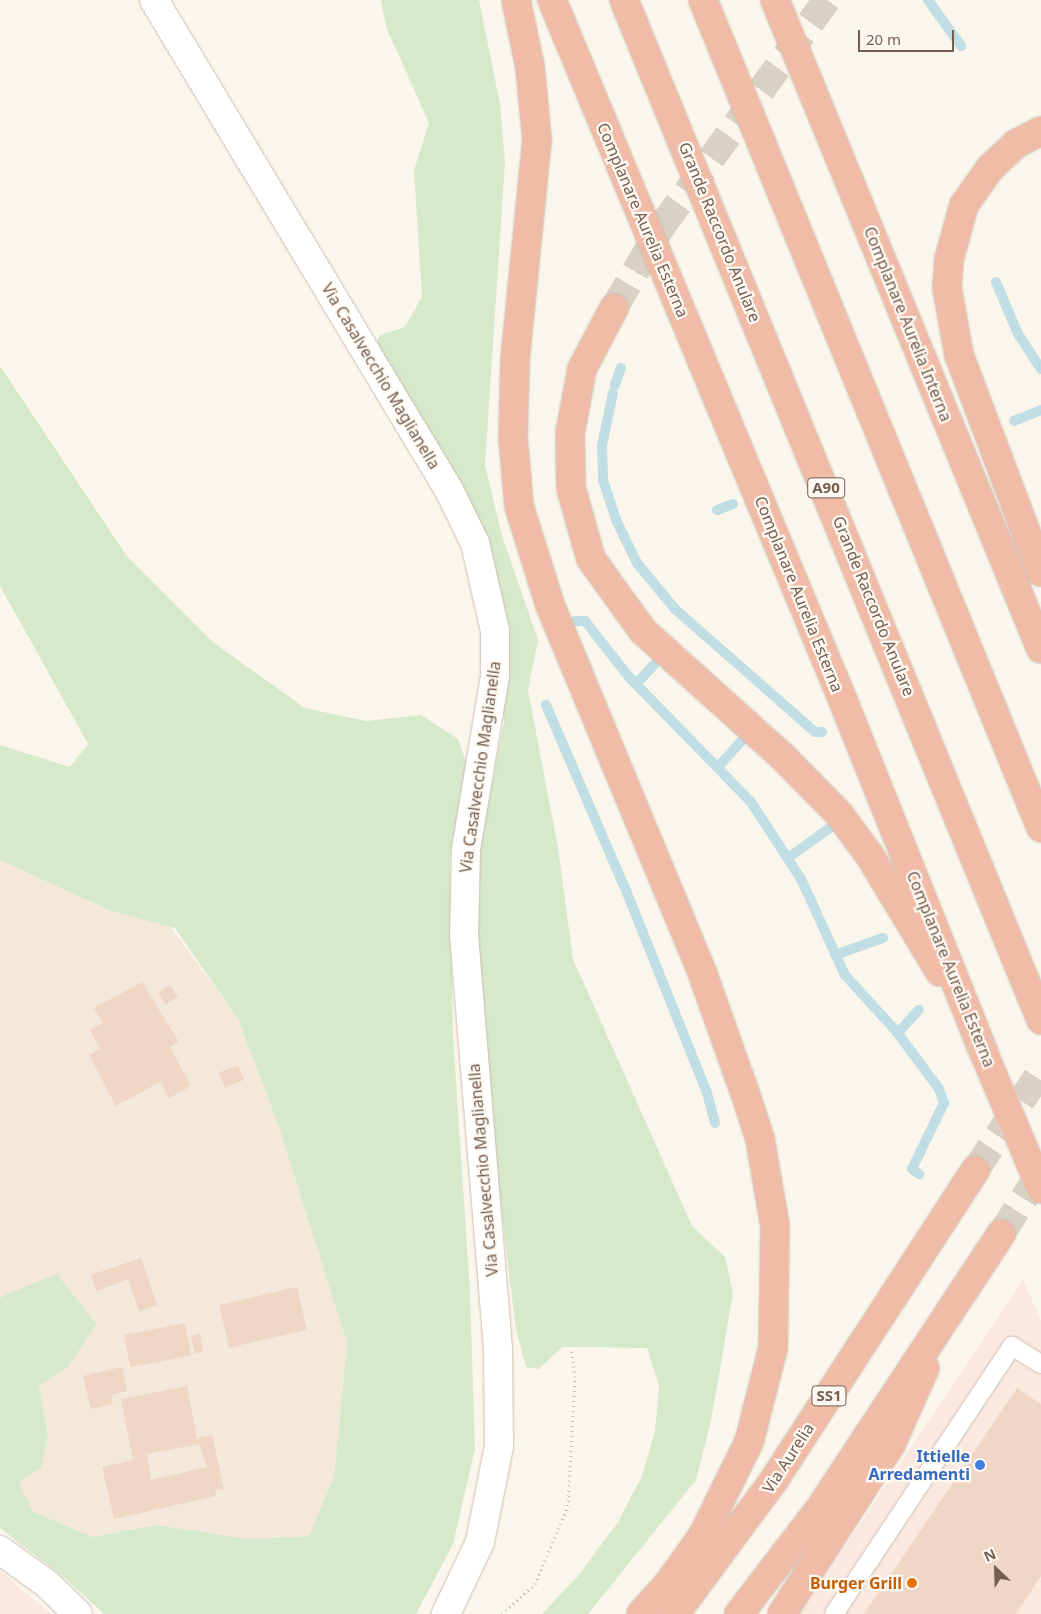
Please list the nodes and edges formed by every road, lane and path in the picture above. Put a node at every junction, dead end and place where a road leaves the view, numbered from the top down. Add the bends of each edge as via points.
1 (154, 0) edge
2 (516, 0) edge
3 (552, 0) edge
4 (624, 0) edge
5 (703, 0) edge
6 (775, 0) edge
7 (1041, 130) edge
8 (614, 308) tunnel mouth
9 (1041, 572) edge
10 (1041, 649) edge
11 (1041, 828) edge
12 (968, 1013) junction
13 (1041, 1020) edge
14 (975, 1171) tunnel mouth
15 (1041, 1189) edge
16 (1001, 1234) tunnel mouth
17 (938, 1328) junction
18 (572, 1351) dead end
19 (1041, 1364) edge
20 (0, 1550) edge
21 (78, 1614) edge
22 (446, 1614) edge
23 (502, 1614) edge
24 (641, 1614) edge
25 (675, 1614) edge
26 (739, 1614) edge
27 (782, 1614) edge
28 (834, 1614) edge

1 - 22 street, Via Casalvecchio Maglianella via 449,490 475,543 495,630 495,676 466,850 464,935 498,1349 500,1430 495,1478 480,1542
2 - 24 highway via 530,67 537,140 515,362 513,437 519,506 550,605 702,975 741,1082 760,1138 775,1226 773,1348 749,1442 702,1537 668,1584
3 - 12 highway, Complanare Aurelia Esterna via 846,707
4 - 13 highway, Grande Raccordo Anulare / A90
5 - 11 highway
6 - 10 highway, Complanare Aurelia Interna
7 - 9 highway via 1016,144 990,167 968,199 955,232 946,288 958,355
8 - 12 highway via 582,369 570,434 571,488 591,559 643,631 783,757 839,814
12 - 15 highway, Complanare Aurelia Esterna, bridge
14 - 25 highway, Via Aurelia / SS1 via 774,1480
16 - 17 highway
17 - 26 highway via 821,1507
17 - 27 highway via 920,1384 891,1444
18 - 23 path via 575,1377 568,1506 535,1584
19 - 28 lane via 1012,1346
20 - 21 street via 46,1584

